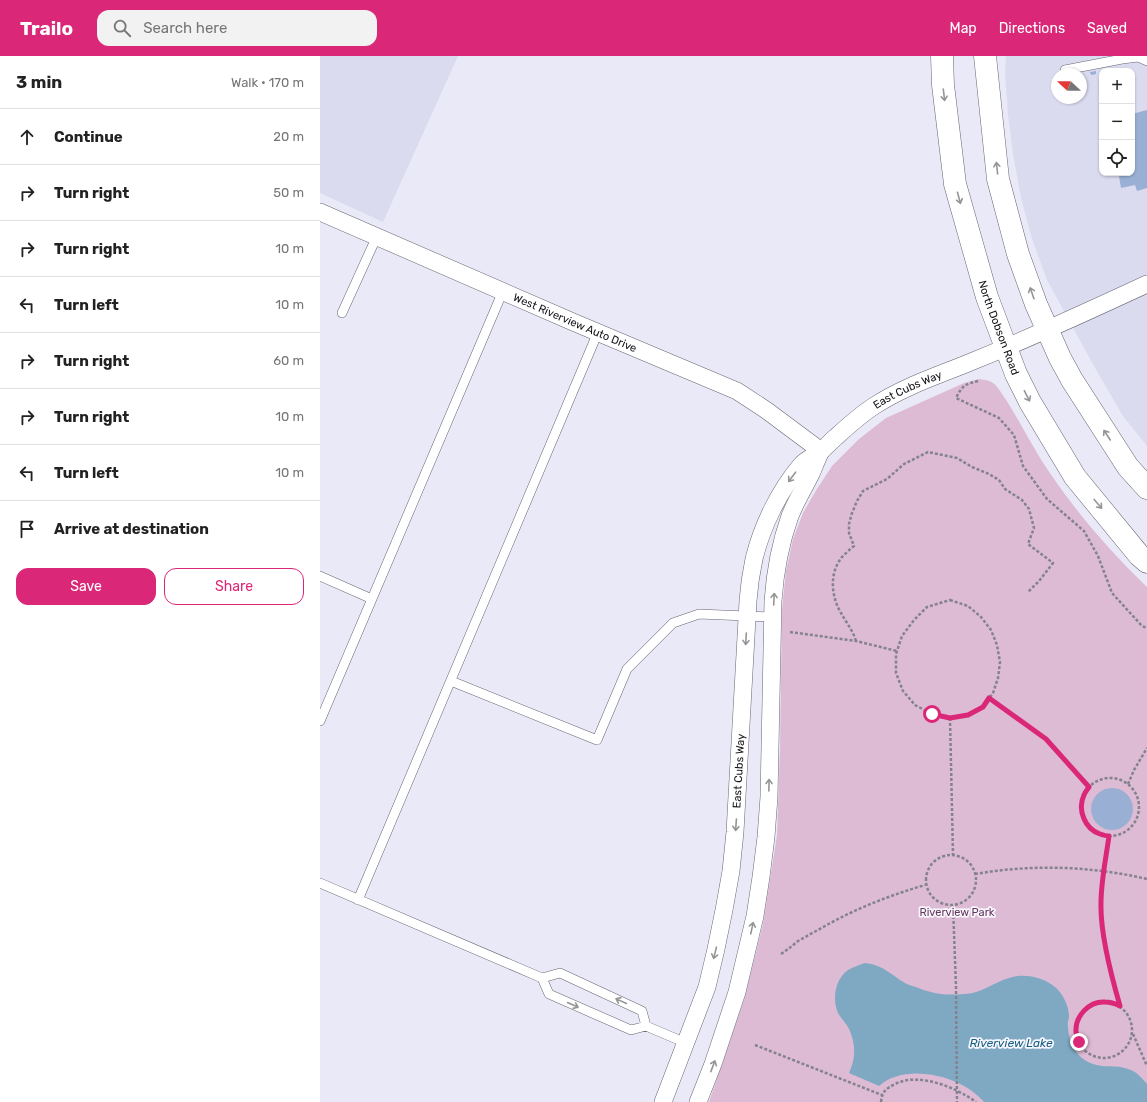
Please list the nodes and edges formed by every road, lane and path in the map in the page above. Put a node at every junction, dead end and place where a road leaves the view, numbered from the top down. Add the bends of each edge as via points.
1 (942, 56) edge
2 (985, 56) edge
3 (1147, 61) edge
4 (1075, 68) edge
5 (320, 212) edge
6 (377, 236) junction
7 (1147, 284) edge
8 (503, 290) junction
9 (342, 313) dead end
10 (1047, 329) junction
11 (598, 332) junction
12 (1006, 347) junction
13 (978, 382) dead end
14 (821, 451) junction
15 (1147, 488) edge
16 (1147, 562) edge
17 (320, 576) edge
18 (1028, 592) dead end
19 (372, 599) junction
20 (747, 616) junction
21 (773, 617) junction
22 (1147, 628) edge
23 (787, 632) dead end
24 (856, 641) junction
25 (897, 651) junction
26 (451, 681) junction
27 (989, 698) junction
28 (950, 718) junction
29 (320, 721) edge
30 (1147, 748) edge
31 (1128, 784) junction
32 (1089, 787) junction
33 (1109, 836) junction
34 (953, 855) junction
35 (1103, 871) junction
36 (975, 874) junction
37 (1147, 879) edge
38 (320, 884) edge
39 (926, 885) junction
40 (358, 900) junction
41 (953, 906) junction
42 (780, 954) dead end
43 (542, 978) junction
44 (1120, 1006) junction
45 (646, 1026) junction
46 (1132, 1033) junction
47 (686, 1043) junction
48 (755, 1045) dead end
49 (1147, 1066) edge
50 (957, 1089) junction
51 (882, 1095) junction
52 (663, 1102) edge
53 (698, 1102) edge
54 (881, 1102) edge
55 (957, 1102) edge
56 (976, 1102) edge

1 -> 12 main road, North Dobson Road via 955,184 987,297
10 -> 2 main road via 1018,254 998,179
3 - 4 lane via 1138,57
5 - 6 street, West Riverview Auto Drive
6 - 8 street, West Riverview Auto Drive
6 - 9 lane
7 - 10 street, East Cubs Way
8 - 11 street, West Riverview Auto Drive
8 - 19 lane
10 - 12 street, East Cubs Way
15 -> 10 main road via 1128,468 1072,380
11 - 14 street, West Riverview Auto Drive via 737,391
11 - 26 lane
12 - 14 street, East Cubs Way via 898,392 868,410
12 -> 16 main road, North Dobson Road via 1030,402 1075,477
13 - 22 path via 968,383 956,398 999,418 1014,435 1023,466 1047,498 1084,531 1098,556 1112,593 1142,626
14 -> 20 street, East Cubs Way via 802,464 768,518 754,558
21 -> 14 street, East Cubs Way via 775,579 784,536
17 - 19 lane
18 - 24 path via 1053,563 1028,544 1034,528 1029,509 994,477 972,468 957,458 928,452 904,464 887,479 863,491 852,513 849,533 854,546 842,557 833,581 840,611
19 - 29 lane
20 - 21 lane
20 - 26 lane via 699,614 673,623 627,669 597,740
20 -> 47 street, East Cubs Way via 738,792 731,871 707,987
53 -> 21 street, East Cubs Way via 737,992 755,916 769,797
23 - 24 path
24 - 25 path
25 - 27 path via 902,636 927,607 950,600 968,606 991,630 997,645 1000,662 998,678
25 - 28 path via 896,673 903,691 915,705 932,714
26 - 40 lane
27 - 28 path via 983,707 968,715
27 - 32 path via 1046,739
28 - 34 path
30 - 31 path
31 - 32 path via 1108,778
31 - 33 path via 1138,799 1138,817 1126,831
32 - 33 path via 1081,804 1082,814 1092,830
33 - 35 path
34 - 36 path via 966,860
34 - 39 path via 941,856 934,861 925,876
35 - 36 path via 1022,868
35 - 37 path
35 - 44 path via 1102,924
36 - 41 path via 974,891 969,898
38 - 40 lane
39 - 41 path via 928,892 938,903
39 - 42 path via 850,913
40 - 43 lane
41 - 50 path
43 -> 45 lane via 549,994 631,1030
45 -> 43 lane via 642,1011 560,973
44 - 46 path via 1129,1016
44 - 46 path via 1106,1002 1088,1007 1077,1022 1079,1042 1091,1054 1108,1058 1124,1050 1130,1042
45 - 47 lane
46 - 49 path
47 - 52 street, East Cubs Way
48 - 51 path
50 - 51 path via 928,1081 909,1080 887,1088
50 - 55 path
50 - 56 path
51 - 54 path

